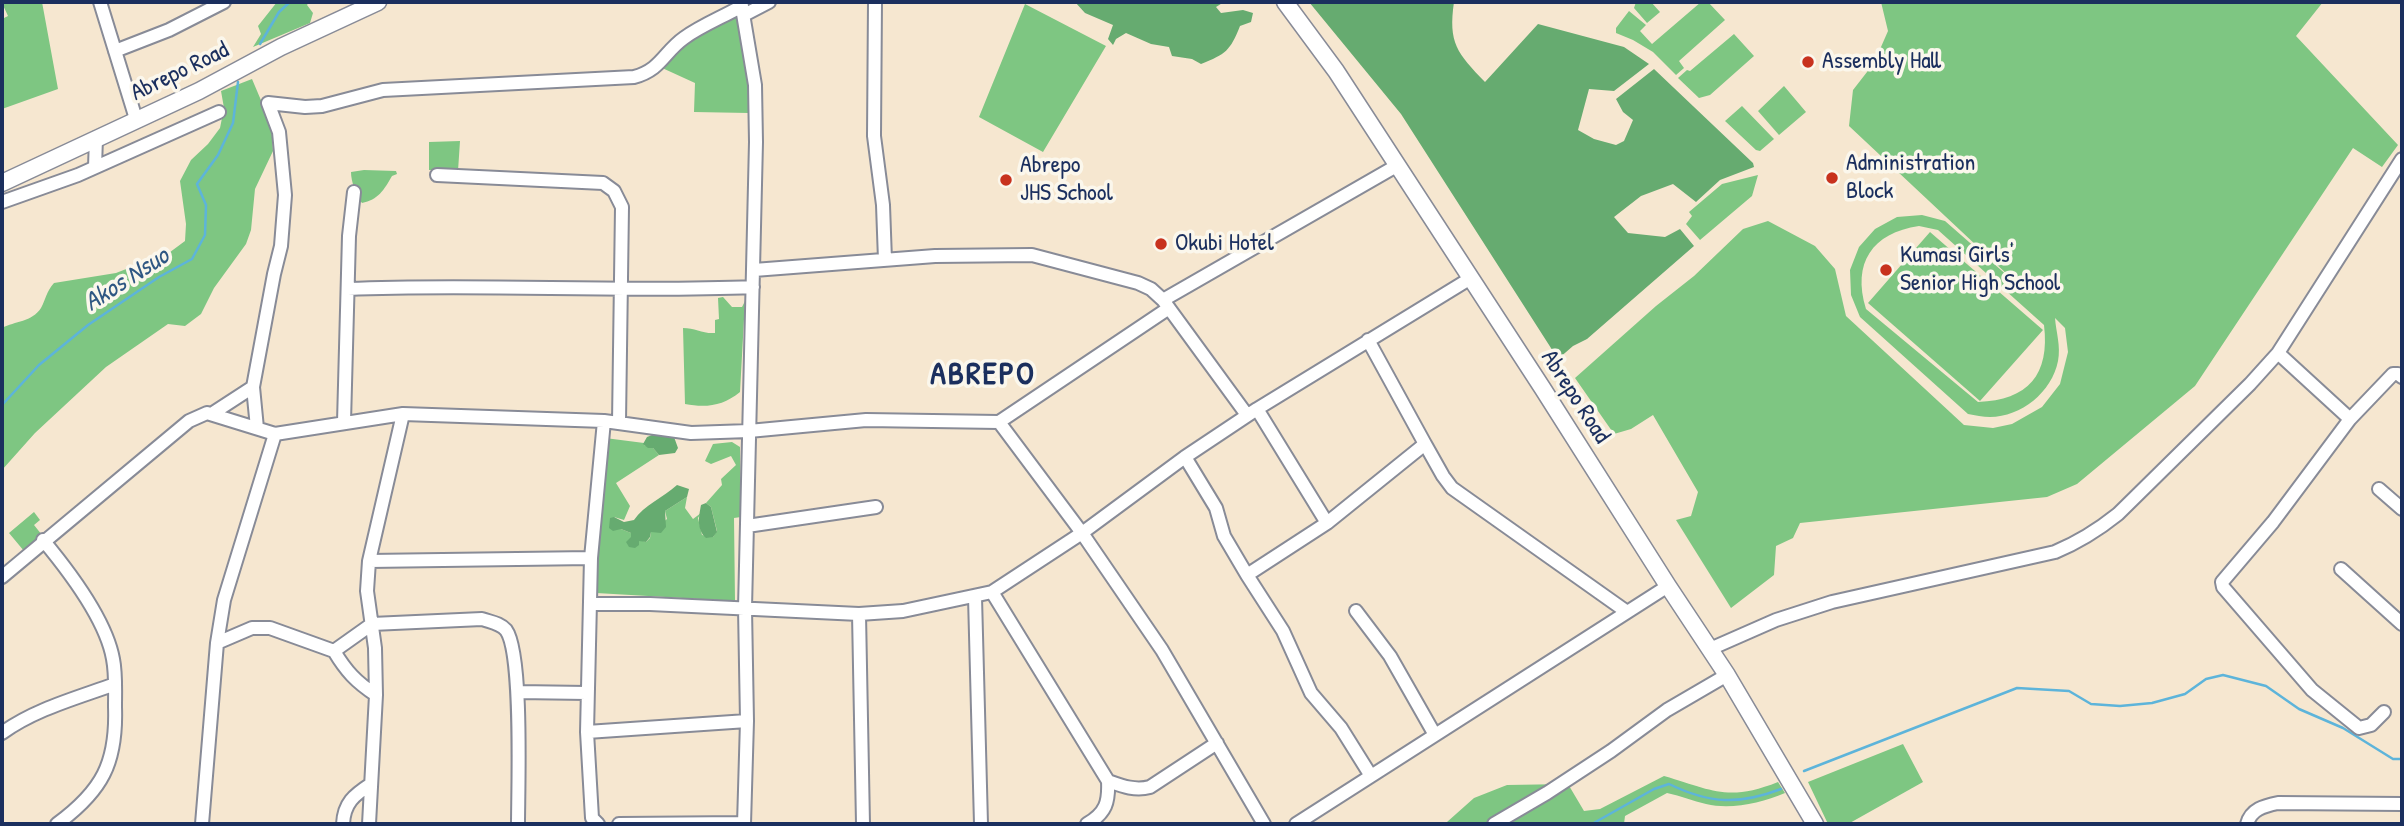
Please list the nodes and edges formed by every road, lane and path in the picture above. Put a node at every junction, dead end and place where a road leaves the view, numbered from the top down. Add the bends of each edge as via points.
1 (100, 2) edge
2 (224, 2) edge
3 (378, 2) edge
4 (769, 2) edge
5 (875, 2) edge
6 (1284, 2) edge
7 (743, 8) edge
8 (115, 51) junction
9 (219, 112) dead end
10 (136, 119) junction
11 (96, 138) junction
12 (2402, 160) edge
13 (1398, 165) junction
14 (94, 167) junction
15 (437, 175) dead end
16 (2, 183) edge
17 (354, 191) dead end
18 (2, 202) edge
19 (885, 260) junction
20 (754, 270) junction
21 (1471, 278) junction
22 (753, 287) junction
23 (348, 289) junction
24 (621, 290) junction
25 (1166, 304) junction
26 (1368, 340) junction
27 (2278, 353) junction
28 (2402, 377) edge
29 (253, 387) junction
30 (1252, 412) junction
31 (213, 413) junction
32 (403, 414) junction
33 (2350, 419) junction
34 (604, 421) junction
35 (344, 422) junction
36 (619, 422) junction
37 (999, 422) junction
38 (257, 428) junction
39 (749, 431) junction
40 (275, 434) junction
41 (1425, 444) junction
42 (1185, 457) junction
43 (2379, 489) dead end
44 (877, 507) dead end
45 (2402, 509) edge
46 (1327, 523) junction
47 (747, 526) junction
48 (1082, 533) junction
49 (43, 540) junction
50 (591, 558) junction
51 (369, 561) junction
52 (2341, 569) dead end
53 (1247, 575) junction
54 (2, 577) edge
55 (1668, 586) junction
56 (992, 592) junction
57 (975, 597) junction
58 (590, 604) junction
59 (745, 608) junction
60 (1356, 611) dead end
61 (1626, 612) junction
62 (859, 614) junction
63 (372, 624) junction
64 (2402, 624) edge
65 (217, 643) junction
66 (1710, 649) junction
67 (334, 651) junction
68 (1727, 674) junction
69 (115, 684) junction
70 (517, 692) junction
71 (587, 693) junction
72 (376, 695) junction
73 (2384, 712) dead end
74 (747, 721) junction
75 (587, 732) junction
76 (2, 733) edge
77 (1436, 735) junction
78 (1217, 743) junction
79 (1371, 776) junction
80 (1108, 781) junction
81 (371, 784) junction
82 (2402, 804) edge
83 (57, 824) edge
84 (202, 824) edge
85 (343, 824) edge
86 (369, 824) edge
87 (518, 824) edge
88 (598, 824) edge
89 (619, 824) edge
90 (744, 824) edge
91 (863, 824) edge
92 (981, 824) edge
93 (1087, 824) edge
94 (1264, 824) edge
95 (1296, 824) edge
96 (1494, 824) edge
97 (1815, 824) edge
98 (2247, 824) edge

1 - 8 street
2 - 8 street
3 - 10 main road, Abrepo Road
4 - 7 street
5 - 19 street via 874,136
6 - 13 main road, Abrepo Road
7 - 20 street via 755,85
7 - 29 street via 685,37 658,66 634,77 383,90 322,106 268,103 279,132 285,195 281,246
8 - 10 street
9 - 14 street
10 - 11 main road, Abrepo Road
11 - 14 street
11 - 16 main road, Abrepo Road
12 - 27 street
13 - 21 main road, Abrepo Road
13 - 25 street
14 - 18 street
15 - 24 street via 603,183 622,206
17 - 23 street
19 - 20 street
19 - 25 street via 1032,255 1138,283
20 - 22 street
21 - 26 street
21 - 55 main road, Abrepo Road
22 - 24 street
22 - 39 street
23 - 24 street
23 - 35 street
24 - 36 street
25 - 30 street
25 - 37 street
26 - 30 street
26 - 41 street
27 - 33 street
27 - 66 street via 2118,514 2079,542 2004,565 1832,602
28 - 33 street via 2393,374
29 - 31 street
29 - 38 street
30 - 42 street
30 - 46 street
31 - 38 street
31 - 49 street via 197,415
32 - 34 street
32 - 35 street
32 - 51 street
33 - 73 street via 2222,582 2327,703 2359,728 2371,725
34 - 36 street
34 - 50 street
35 - 40 street
36 - 39 street via 691,433
37 - 39 street via 866,420
37 - 48 street
38 - 40 street
39 - 47 street
40 - 65 street via 224,600
41 - 46 street
41 - 61 street via 1452,488
42 - 48 street
42 - 53 street via 1216,508 1224,536
43 - 45 street
44 - 47 street
46 - 53 street
47 - 59 street
48 - 56 street
48 - 78 street via 1162,650
49 - 54 street
49 - 69 street via 67,568 101,626 113,658
50 - 51 street
50 - 58 street
51 - 63 street
52 - 64 street
53 - 79 street via 1283,631 1311,693 1341,728
55 - 61 street
55 - 66 main road, Abrepo Road
56 - 57 street
56 - 80 street
57 - 62 street
57 - 92 street
58 - 59 street
58 - 71 street
59 - 62 street
59 - 74 street
60 - 77 street via 1390,656
61 - 77 street
62 - 91 street
63 - 67 street
63 - 70 street via 482,620 497,624 512,643
63 - 72 street
65 - 67 street via 252,628 270,628
65 - 84 street
66 - 68 main road, Abrepo Road
67 - 72 street via 346,672
68 - 96 street
68 - 97 main road, Abrepo Road
69 - 76 street via 42,711
69 - 83 street via 116,729 103,777 85,803
70 - 71 street
70 - 87 street
71 - 75 street
72 - 81 street
74 - 75 street
74 - 90 street
75 - 88 street via 592,818
77 - 79 street
78 - 80 street via 1142,790
78 - 94 street
79 - 95 street
80 - 93 street via 1105,808
81 - 85 street via 352,796
81 - 86 street
82 - 98 street via 2278,803 2262,806
89 - 90 street

